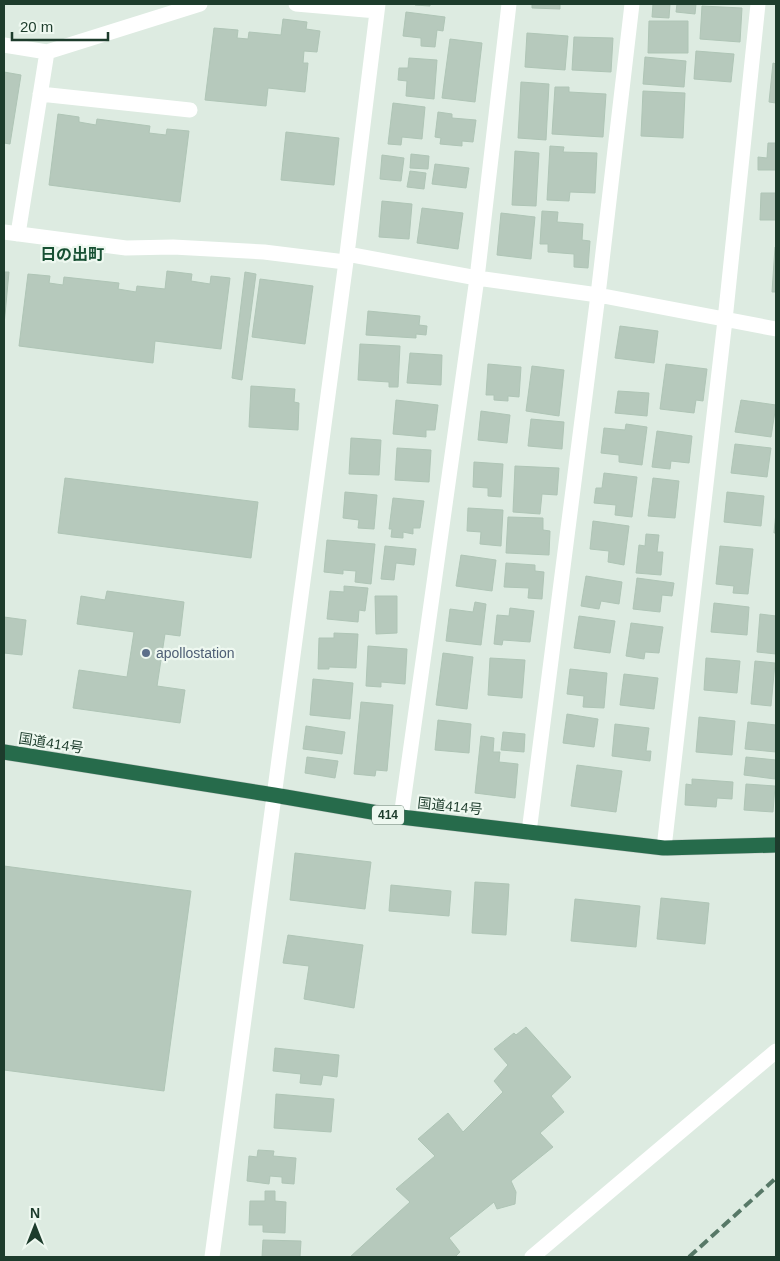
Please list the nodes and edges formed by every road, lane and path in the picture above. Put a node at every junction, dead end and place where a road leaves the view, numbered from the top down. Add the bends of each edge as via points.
1 (200, 4) edge
2 (296, 4) edge
3 (509, 4) edge
4 (632, 4) edge
5 (758, 4) edge
6 (377, 8) edge
7 (4, 45) edge
8 (47, 52) junction
9 (40, 94) junction
10 (190, 110) dead end
11 (11, 233) edge
12 (346, 258) junction
13 (477, 278) junction
14 (598, 295) junction
15 (725, 320) junction
16 (776, 329) edge
17 (4, 752) edge
18 (274, 795) junction
19 (401, 817) junction
20 (529, 832) junction
21 (776, 845) edge
22 (664, 848) junction
23 (776, 1051) edge
24 (212, 1257) edge
25 (532, 1257) edge

1 - 8 street
2 - 6 street
3 - 13 street
4 - 14 street
5 - 15 street
6 - 12 street
7 - 8 street
8 - 9 street
9 - 10 street
9 - 11 street
11 - 12 street via 126,248 173,247
12 - 13 street
12 - 18 street
13 - 14 street
13 - 19 street
14 - 15 street
14 - 20 street
15 - 16 street
15 - 22 street
17 - 18 highway, 国道414号 / 414
18 - 19 highway, 国道414号 / 414
18 - 24 street
19 - 20 highway, 国道414号 / 414
20 - 22 highway, 国道414号 / 414
21 - 22 highway, 国道414号 / 414
23 - 25 street

